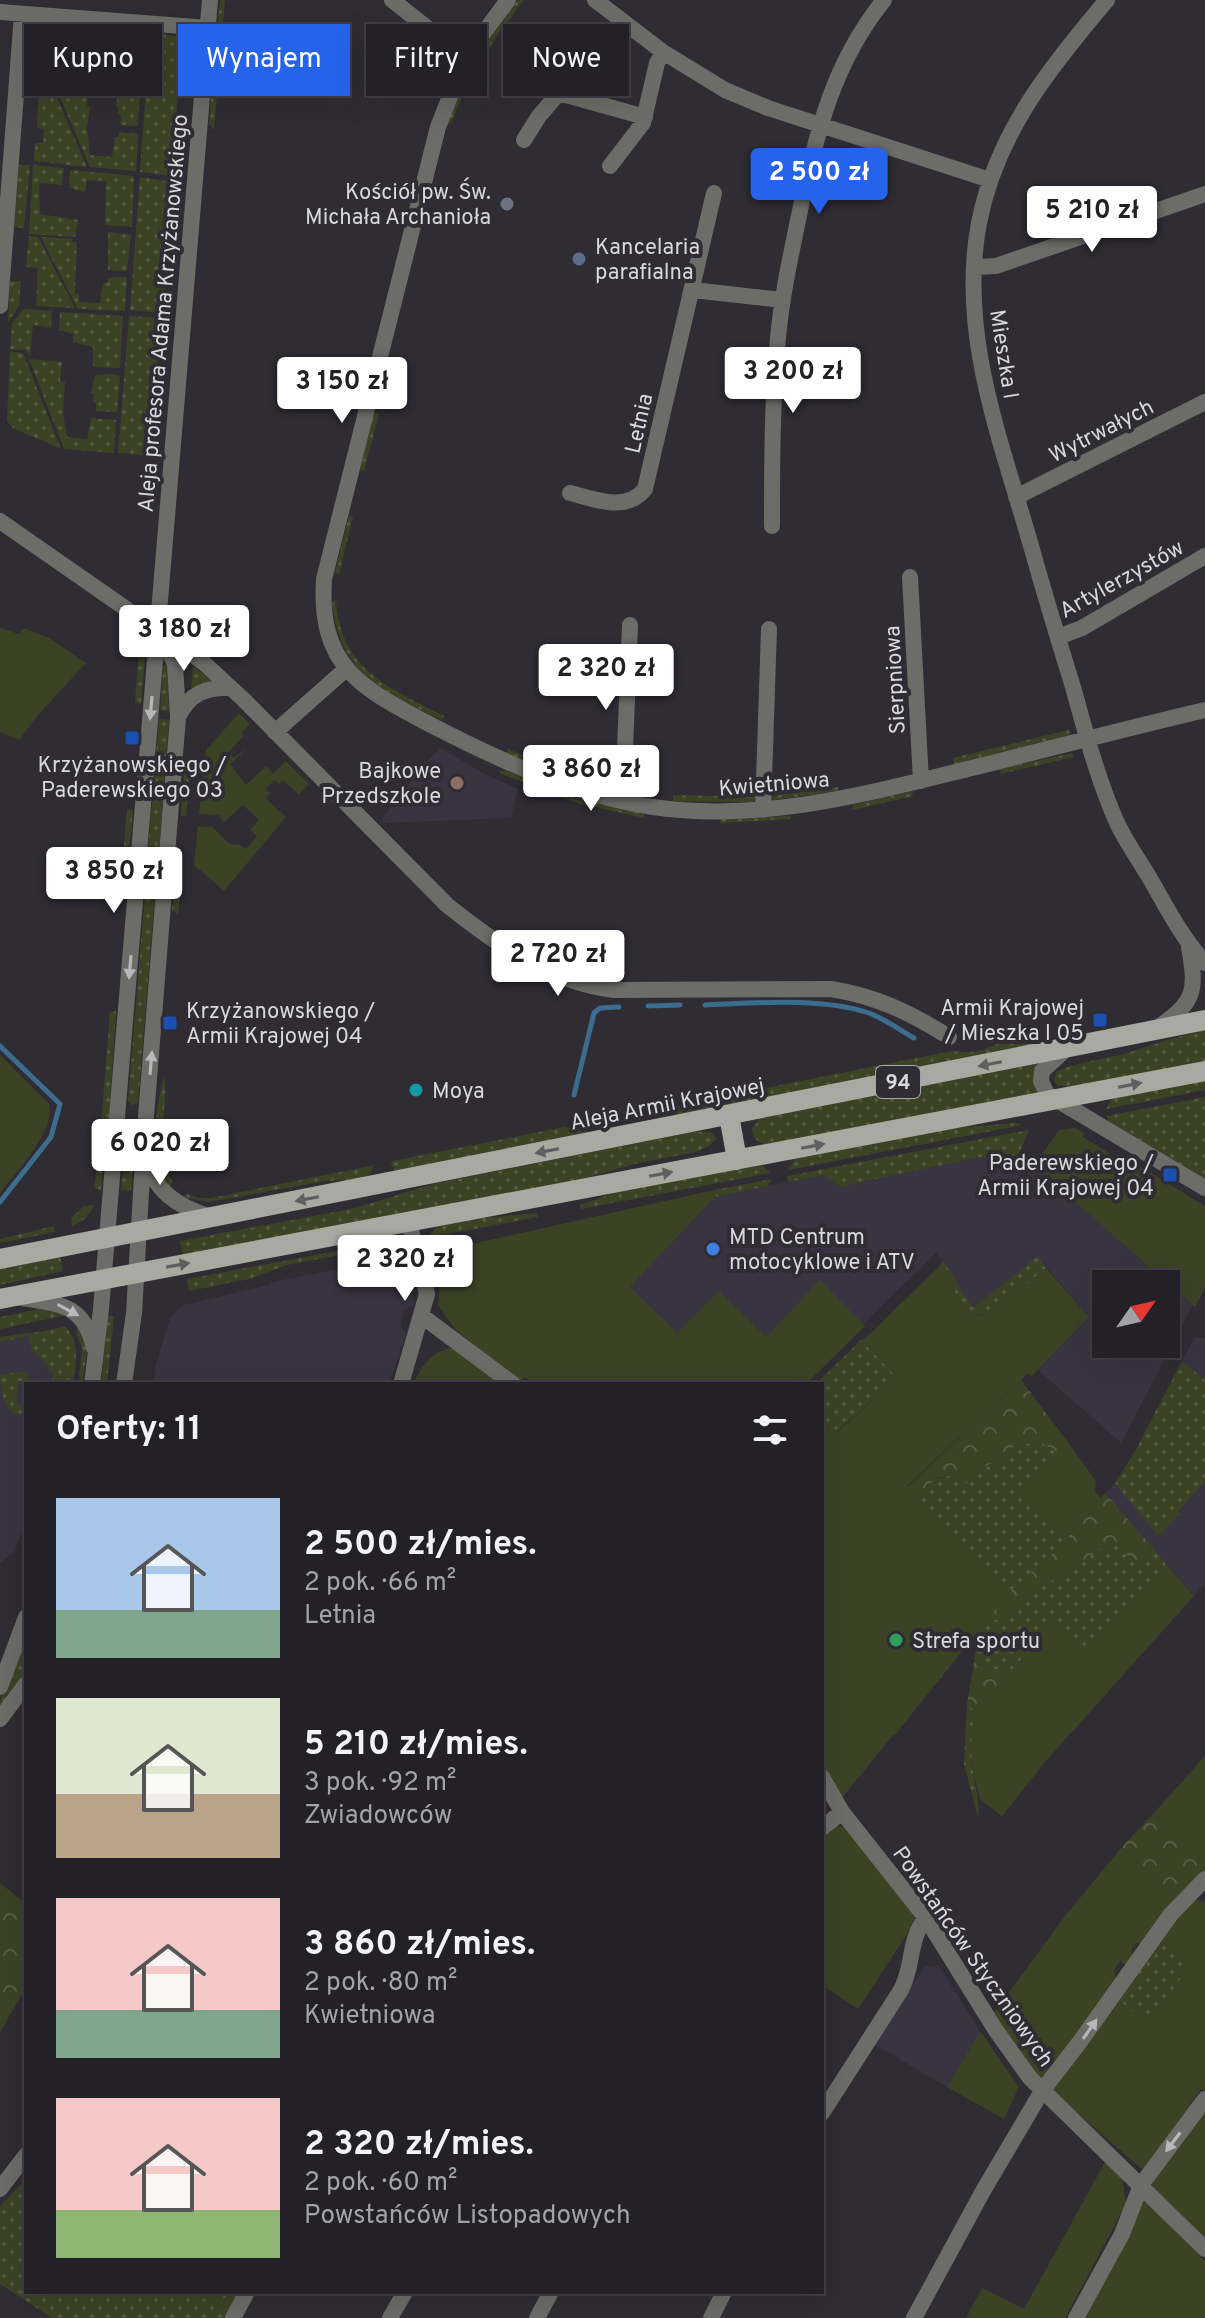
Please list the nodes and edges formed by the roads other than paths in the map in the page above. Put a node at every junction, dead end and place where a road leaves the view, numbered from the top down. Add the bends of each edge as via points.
1 (210, 0) edge
2 (392, 0) edge
3 (508, 0) edge
4 (595, 0) edge
5 (884, 0) edge
6 (1107, 0) edge
7 (0, 12) edge
8 (22, 14) junction
9 (178, 24) edge
10 (208, 24) edge
11 (422, 24) edge
12 (487, 28) edge
13 (663, 52) junction
14 (202, 96) edge
15 (450, 96) edge
16 (645, 117) junction
17 (819, 124) junction
18 (524, 140) dead end
19 (610, 166) dead end
20 (990, 180) junction
21 (714, 193) dead end
22 (1205, 194) edge
23 (974, 267) junction
24 (693, 290) junction
25 (782, 300) junction
26 (0, 306) edge
27 (1205, 402) edge
28 (570, 493) dead end
29 (1016, 497) junction
30 (0, 521) edge
31 (772, 526) dead end
32 (1205, 556) edge
33 (910, 577) dead end
34 (630, 625) dead end
35 (769, 629) dead end
36 (158, 631) junction
37 (1058, 637) junction
38 (346, 669) junction
39 (231, 688) junction
40 (1205, 710) edge
41 (178, 717) junction
42 (275, 732) junction
43 (1087, 739) junction
44 (921, 781) junction
45 (623, 800) junction
46 (763, 810) junction
47 (1189, 946) junction
48 (1205, 963) edge
49 (1205, 1020) edge
50 (1152, 1031) junction
51 (949, 1037) dead end
52 (1066, 1049) junction
53 (1205, 1071) edge
54 (119, 1095) junction
55 (1056, 1099) junction
56 (147, 1102) junction
57 (729, 1115) junction
58 (144, 1141) junction
59 (737, 1160) junction
60 (1205, 1188) edge
61 (212, 1217) junction
62 (409, 1222) junction
63 (138, 1232) junction
64 (106, 1238) junction
65 (0, 1259) edge
66 (136, 1273) junction
67 (103, 1279) junction
68 (7, 1298) edge
69 (422, 1316) junction
70 (96, 1356) junction
71 (92, 1382) edge
72 (124, 1382) edge
73 (402, 1382) edge
74 (511, 1382) edge
75 (24, 1622) edge
76 (0, 1687) edge
77 (24, 1687) edge
78 (0, 1719) edge
79 (824, 1780) edge
80 (842, 1812) junction
81 (824, 1826) edge
82 (1205, 1879) edge
83 (926, 1918) junction
84 (1042, 2091) junction
85 (1205, 2099) edge
86 (824, 2110) edge
87 (24, 2158) edge
88 (1141, 2185) junction
89 (0, 2189) edge
90 (1205, 2249) edge
91 (246, 2294) edge
92 (404, 2294) edge
93 (550, 2294) edge
94 (723, 2294) edge
95 (233, 2318) edge
96 (390, 2318) edge
97 (537, 2318) edge
98 (711, 2318) edge
99 (914, 2318) edge
100 (1076, 2318) edge

1 - 10 street, Aleja profesora Adama Krzyżanowskiego
2 - 11 street
3 - 12 street
4 - 13 street
5 - 17 street via 855,40
6 - 20 street, Mieszka I via 1031,96 1007,136
7 - 8 street
8 - 9 street
8 - 26 street
13 - 16 street
13 - 17 street via 725,90
14 - 36 street, Aleja profesora Adama Krzyżanowskiego
15 - 38 street via 324,579 327,628
16 - 18 street via 559,93
16 - 19 street
17 - 20 street
17 - 25 street
20 - 23 street, Mieszka I
21 - 24 street, Letnia
22 - 23 street via 996,266
23 - 29 street, Mieszka I via 980,354
24 - 25 street
24 - 28 street, Letnia via 645,489 620,503
25 - 31 street via 773,401
27 - 29 street, Wytrwałych
29 - 37 street, Mieszka I
30 - 36 street
32 - 37 street, Artylerzystów
33 - 44 street, Sierpniowa
34 - 45 street
35 - 46 street
36 - 39 street
36 - 41 street via 175,664
36 -> 54 street, Aleja profesora Adama Krzyżanowskiego
37 - 43 street, Mieszka I
38 - 42 street
38 - 45 street, Kwietniowa via 379,698 497,757 557,783
39 - 41 street via 198,693
39 - 42 street
40 - 43 street
56 -> 41 street
42 - 51 street via 447,905 547,972 586,987 614,990 857,993 909,1011
43 - 44 street, Kwietniowa
43 - 47 street, Mieszka I via 1121,831
44 - 46 street, Kwietniowa
45 - 46 street, Kwietniowa via 656,807
47 - 48 street, Mieszka I
47 - 50 street, Mieszka I via 1191,997
49 - 50 main road, Aleja Armii Krajowej / 94
50 - 52 main road, Aleja Armii Krajowej / 94
52 - 55 street via 1042,1071 1043,1089
52 -> 57 main road, Aleja Armii Krajowej / 94
55 -> 53 main road, 94
54 - 56 street via 130,1114
54 - 64 street, Aleja profesora Adama Krzyżanowskiego
59 -> 55 main road, 94
55 - 60 street
56 - 58 street
57 - 59 main road
57 -> 61 main road, Aleja Armii Krajowej / 94
58 - 61 street via 148,1165 165,1193 188,1210
58 - 63 street
62 -> 59 main road, 94
61 - 63 main road, Aleja Armii Krajowej / 94
66 -> 62 main road, 94
62 - 69 street via 427,1294
63 - 64 main road, Aleja Armii Krajowej / 94
63 - 66 street
64 - 65 main road, Aleja Armii Krajowej / 94
64 - 67 street
66 - 67 main road, 94
66 - 72 street
67 - 68 main road, 94
67 - 70 street
68 -> 70 street via 54,1303 75,1312 88,1327
69 - 73 street
69 - 74 street
70 - 71 street
75 - 76 street
77 - 78 street
79 - 80 street, Powstańców Styczniowych
80 - 81 street
80 - 83 street, Powstańców Styczniowych
84 -> 82 street via 1171,1914
83 - 84 street, Powstańców Styczniowych via 1011,2053
83 - 86 street via 916,1929 908,1977
84 - 88 street, Powstańców Styczniowych
84 - 99 street
85 -> 88 street
87 - 89 street
88 - 90 street, Powstańców Styczniowych
88 - 100 street via 1122,2234
91 - 95 street
92 - 96 street
93 - 97 street
94 - 98 street

